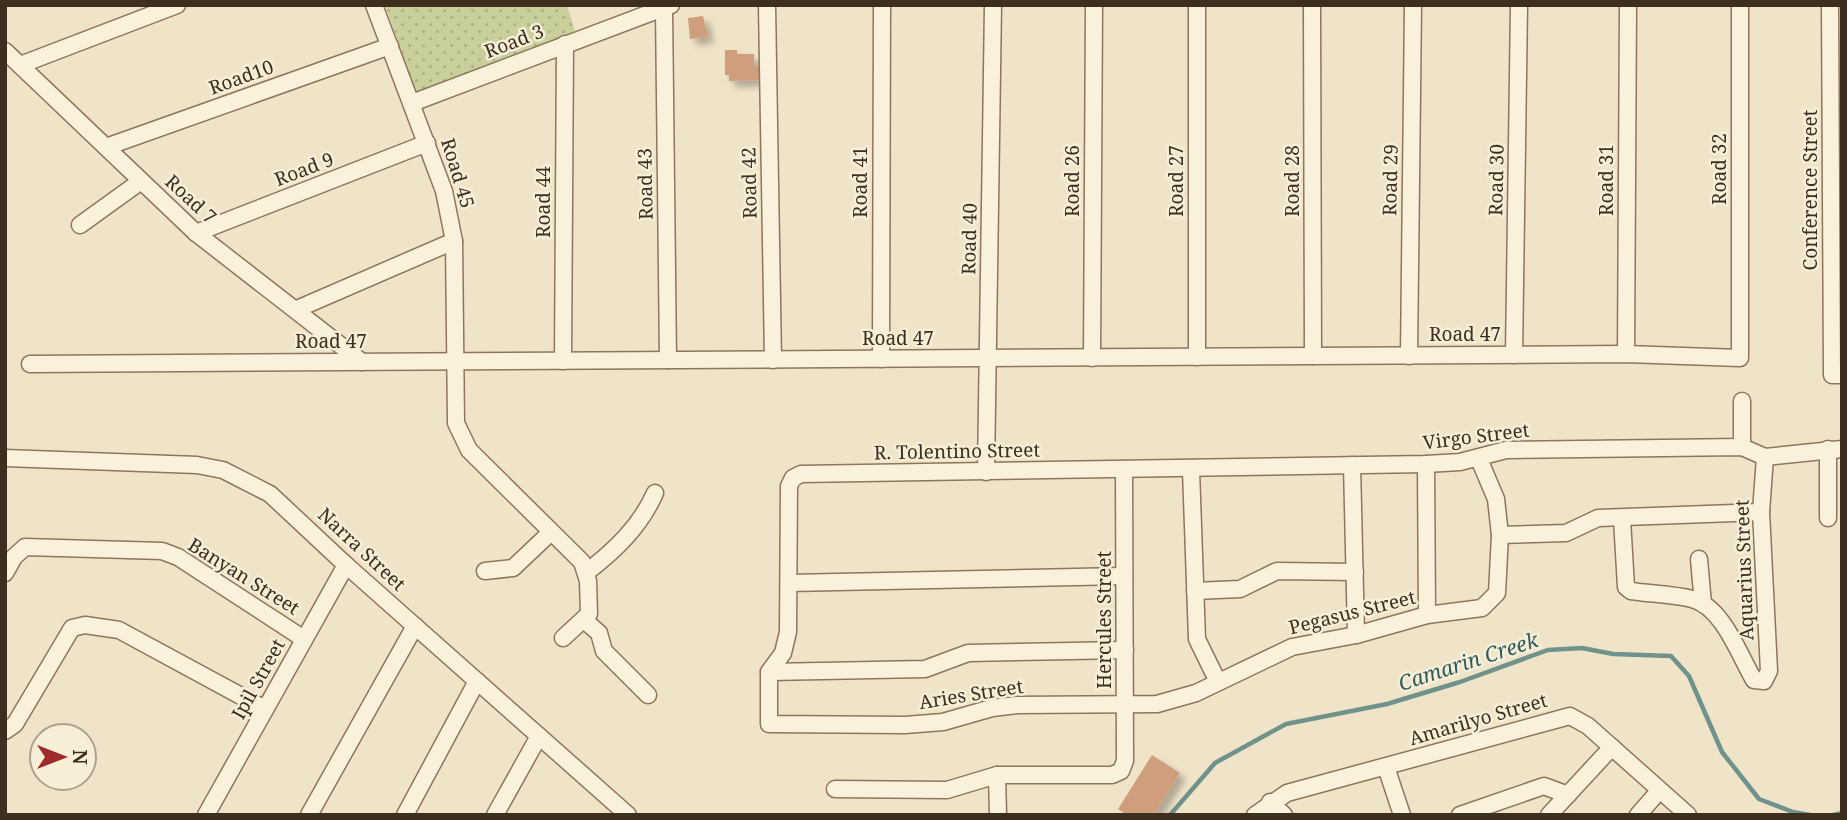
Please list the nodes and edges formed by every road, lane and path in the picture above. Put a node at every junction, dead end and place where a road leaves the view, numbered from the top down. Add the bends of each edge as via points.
1 (177, 5) edge
2 (374, 5) edge
3 (767, 5) edge
4 (881, 5) edge
5 (993, 5) edge
6 (1094, 5) edge
7 (1197, 5) edge
8 (1312, 5) edge
9 (1413, 5) edge
10 (1520, 5) edge
11 (1629, 5) edge
12 (1740, 5) edge
13 (1830, 5) edge
14 (668, 7) edge
15 (565, 44) junction
16 (390, 46) junction
17 (5, 51) edge
18 (20, 65) junction
19 (412, 103) junction
20 (427, 143) junction
21 (106, 147) junction
22 (141, 181) junction
23 (1837, 184) edge
24 (80, 225) dead end
25 (196, 233) junction
26 (454, 241) junction
27 (297, 309) junction
28 (1740, 332) joint
29 (1626, 354) junction
30 (1514, 355) junction
31 (1313, 356) junction
32 (1409, 356) junction
33 (1197, 357) junction
34 (988, 358) junction
35 (1092, 358) junction
36 (881, 359) junction
37 (668, 360) junction
38 (774, 360) junction
39 (564, 361) junction
40 (362, 362) junction
41 (454, 362) junction
42 (30, 364) dead end
43 (1837, 375) edge
44 (1742, 401) dead end
45 (1742, 447) junction
46 (1835, 449) edge
47 (1765, 457) junction
48 (5, 458) edge
49 (1479, 459) junction
50 (1426, 464) junction
51 (1352, 465) junction
52 (1124, 469) junction
53 (1191, 470) junction
54 (986, 472) junction
55 (654, 493) dead end
56 (1761, 512) junction
57 (1828, 518) dead end
58 (1622, 519) junction
59 (550, 533) junction
60 (1500, 535) junction
61 (1699, 559) dead end
62 (346, 565) junction
63 (485, 571) dead end
64 (586, 572) junction
65 (1355, 572) junction
66 (5, 573) edge
67 (1124, 576) junction
68 (789, 583) junction
69 (1195, 591) junction
70 (1703, 604) junction
71 (1427, 615) junction
72 (584, 620) junction
73 (415, 626) junction
74 (1356, 635) junction
75 (563, 638) dead end
76 (304, 639) junction
77 (1125, 650) junction
78 (769, 672) junction
79 (1217, 680) junction
80 (477, 681) junction
81 (648, 695) dead end
82 (1125, 705) junction
83 (265, 709) junction
84 (5, 731) edge
85 (539, 736) junction
86 (1612, 747) junction
87 (1387, 767) junction
88 (997, 775) junction
89 (835, 789) dead end
90 (1659, 790) junction
91 (1568, 795) junction
92 (1270, 802) junction
93 (497, 814) edge
94 (206, 815) edge
95 (309, 815) edge
96 (405, 815) edge
97 (628, 815) edge
98 (998, 815) edge
99 (1255, 815) edge
100 (1284, 815) edge
101 (1402, 815) edge
102 (1460, 815) edge
103 (1549, 815) edge
104 (1637, 815) edge
105 (1688, 815) edge

1 - 18 street
2 - 16 street, Road 45
3 - 38 street, Road 42
4 - 36 street, Road 41
5 - 34 street, Road 40
6 - 35 street, Road 26
7 - 33 street, Road 27
8 - 31 street, Road 28
9 - 32 street, Road 29
10 - 30 street, Road 30
11 - 29 street, Road 31
12 - 28 street, Road 32
13 - 23 street, Conference Street
14 - 15 street, Road 3
14 - 37 street, Road 43
15 - 19 street, Road 3
15 - 39 street, Road 44
16 - 19 street, Road 45
16 - 21 street, Road10
17 - 18 street, Road 7
18 - 21 street, Road 7
19 - 20 street, Road 45
20 - 25 street, Road 9
20 - 26 street, Road 45 via 444,191
21 - 22 street, Road 7
22 - 24 street
22 - 25 street, Road 7
23 - 43 street, Conference Street
25 - 27 street, Road 7
26 - 27 street
26 - 41 street, Road 45
27 - 40 street, Road 7
28 - 29 street, Road 47 via 1740,358
29 - 30 street, Road 47
30 - 32 street, Road 47
31 - 32 street, Road 47
31 - 33 street, Road 47
33 - 35 street, Road 47
34 - 35 street, Road 47
34 - 36 street, Road 47
34 - 54 street, Road 40
36 - 38 street, Road 47
37 - 38 street, Road 47
37 - 39 street, Road 47
39 - 41 street, Road 47
40 - 41 street, Road 47
40 - 42 street, Road 47
41 - 59 street, Road 45 via 460,436
44 - 45 street
45 - 47 street, Virgo Street
45 - 49 street, Virgo Street via 1506,450
46 - 47 street
46 - 57 street
47 - 56 street, Aquarius Street
48 - 62 street, Narra Street via 197,465 223,470 271,494
49 - 50 street, Virgo Street
49 - 60 street via 1496,499
50 - 51 street, Virgo Street
50 - 71 street
51 - 53 street, Virgo Street
51 - 65 street
52 - 53 street, Virgo Street
52 - 54 street, R. Tolentino Street
52 - 67 street, Hercules Street
53 - 69 street
54 - 68 street, R. Tolentino Street via 801,474 793,478 789,486
55 - 64 street via 635,528
56 - 58 street
56 - 70 street, Aquarius Street via 1769,671 1764,681 1754,680 1714,612
58 - 60 street via 1598,518 1566,533
58 - 70 street via 1626,587
59 - 63 street via 513,568
59 - 64 street, Road 45 via 582,562
60 - 71 street, Pegasus Street via 1497,593 1482,608
61 - 70 street
62 - 73 street, Narra Street
62 - 76 street, Ipil Street
64 - 72 street via 589,614
65 - 69 street via 1277,571 1240,589
65 - 74 street
66 - 76 street, Banyan Street via 25,547 162,551
67 - 68 street
67 - 77 street, Hercules Street
68 - 78 street via 788,632 783,653
69 - 79 street via 1197,639
71 - 74 street, Pegasus Street
72 - 75 street
72 - 81 street via 598,633 604,651
73 - 80 street, Narra Street
73 - 95 street
74 - 79 street, Pegasus Street via 1292,647
76 - 83 street, Ipil Street
77 - 78 street via 968,653 925,669
77 - 82 street, Hercules Street
78 - 82 street, Aries Street via 769,724 905,725 943,722 1017,705
79 - 82 street, Aries Street via 1177,700
80 - 85 street, Narra Street
80 - 96 street
82 - 88 street, Hercules Street via 1121,771 1112,775
83 - 84 street via 119,630 85,625 72,628 15,724
83 - 94 street, Ipil Street
85 - 93 street
85 - 97 street, Narra Street
86 - 87 street, Amarilyo Street via 1578,718 1561,717
86 - 90 street, Amarilyo Street
86 - 91 street
87 - 92 street, Amarilyo Street via 1287,793
87 - 101 street
88 - 89 street via 947,790
88 - 98 street
90 - 104 street
90 - 105 street, Amarilyo Street
91 - 102 street via 1544,786
91 - 103 street
92 - 99 street, Amarilyo Street
92 - 100 street

